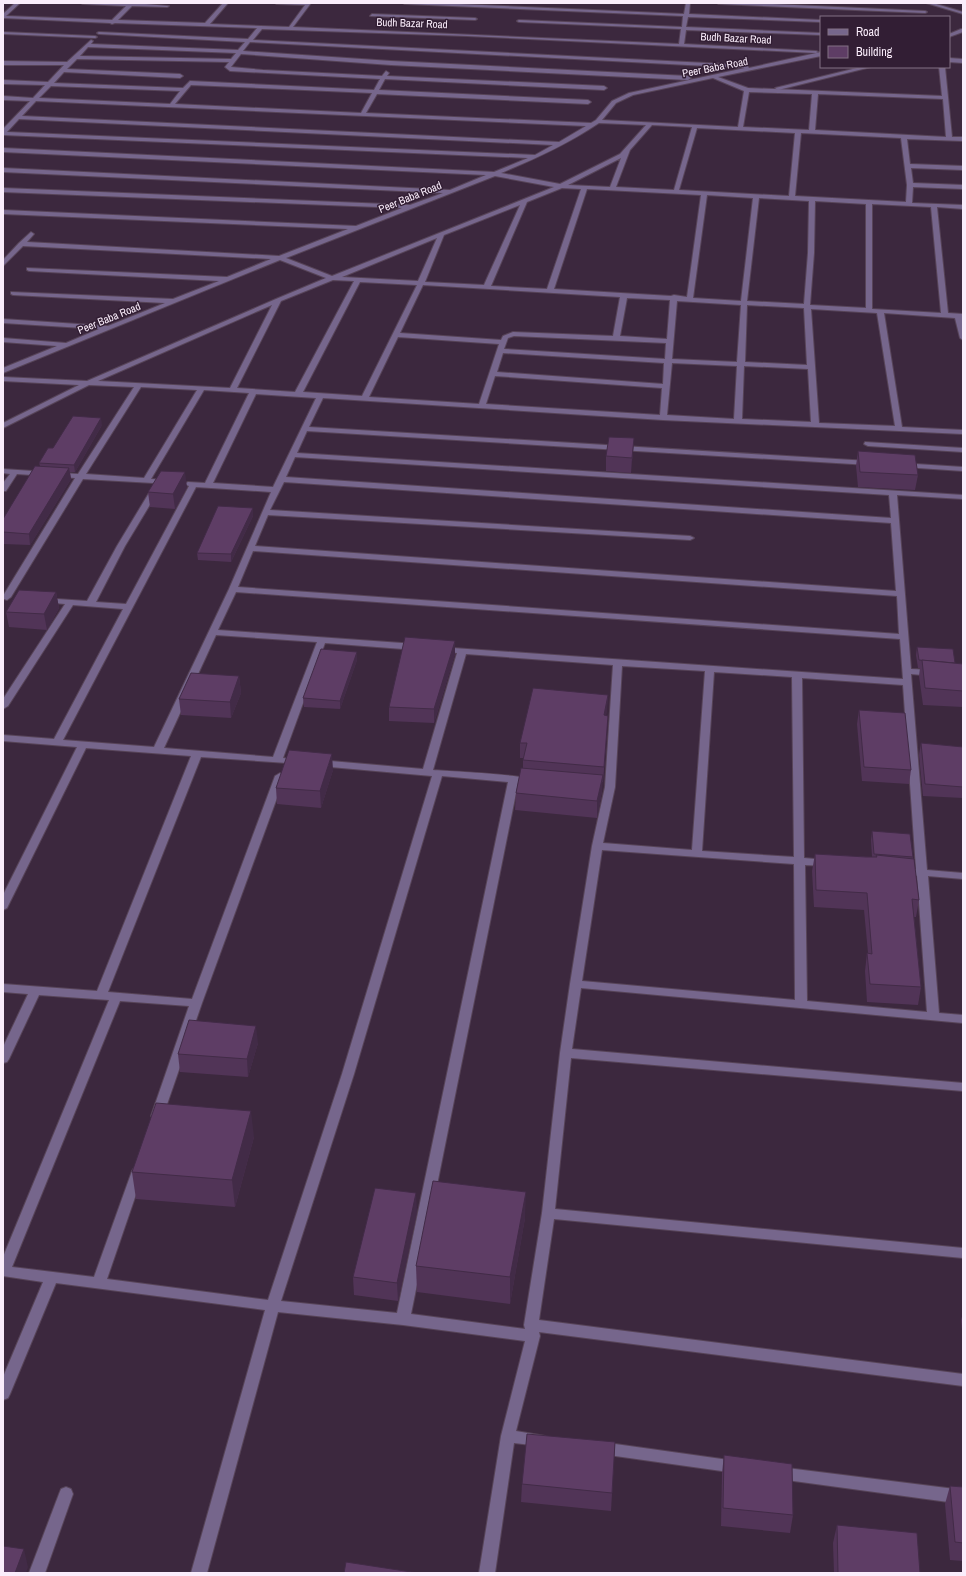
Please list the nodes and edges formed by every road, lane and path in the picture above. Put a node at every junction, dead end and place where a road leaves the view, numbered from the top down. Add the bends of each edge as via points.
1 (18, 3) edge
2 (83, 3) edge
3 (226, 3) edge
4 (277, 3) edge
5 (405, 3) edge
6 (688, 3) edge
7 (719, 3) edge
8 (928, 3) edge
9 (131, 4) edge
10 (168, 4) edge
11 (308, 4) edge
12 (481, 4) edge
13 (883, 5) dead end
14 (937, 6) junction
15 (162, 11) dead end
16 (900, 11) junction
17 (925, 12) junction
18 (963, 13) edge
19 (372, 15) dead end
20 (687, 15) junction
21 (3, 16) edge
22 (919, 16) edge
23 (157, 17) dead end
24 (475, 19) junction
25 (115, 21) junction
26 (519, 21) dead end
27 (820, 21) edge
28 (152, 22) junction
29 (207, 24) junction
30 (261, 26) junction
31 (290, 28) junction
32 (684, 28) junction
33 (470, 30) junction
34 (963, 30) edge
35 (3, 33) edge
36 (408, 33) junction
37 (820, 34) edge
38 (97, 35) junction
39 (950, 36) edge
40 (405, 38) dead end
41 (248, 41) junction
42 (402, 44) dead end
43 (87, 45) junction
44 (681, 45) junction
45 (398, 50) junction
46 (239, 52) junction
47 (820, 53) edge
48 (820, 53) edge
49 (76, 57) junction
50 (950, 60) edge
51 (232, 61) junction
52 (963, 61) edge
53 (3, 63) edge
54 (391, 63) junction
55 (68, 64) junction
56 (761, 68) junction
57 (864, 68) edge
58 (942, 68) edge
59 (62, 70) junction
60 (180, 76) dead end
61 (383, 77) junction
62 (715, 78) junction
63 (706, 79) junction
64 (3, 82) edge
65 (49, 84) junction
66 (604, 88) dead end
67 (184, 90) junction
68 (747, 90) junction
69 (765, 91) junction
70 (375, 93) junction
71 (815, 93) junction
72 (3, 98) edge
73 (945, 98) junction
74 (34, 100) junction
75 (588, 102) dead end
76 (172, 105) junction
77 (362, 114) junction
78 (17, 117) junction
79 (598, 121) junction
80 (651, 123) junction
81 (592, 125) junction
82 (695, 126) junction
83 (740, 128) junction
84 (4, 130) edge
85 (798, 131) junction
86 (812, 132) junction
87 (904, 137) junction
88 (949, 139) junction
89 (963, 139) edge
90 (562, 144) junction
91 (628, 149) junction
92 (3, 150) edge
93 (537, 156) junction
94 (907, 166) junction
95 (963, 168) edge
96 (3, 170) edge
97 (495, 174) junction
98 (910, 185) junction
99 (561, 186) junction
100 (585, 187) junction
101 (963, 187) edge
102 (612, 189) junction
103 (3, 190) edge
104 (452, 191) junction
105 (676, 192) junction
106 (704, 194) junction
107 (756, 197) junction
108 (792, 199) junction
109 (526, 200) junction
110 (812, 200) junction
111 (869, 203) junction
112 (909, 205) junction
113 (934, 206) junction
114 (414, 207) junction
115 (963, 207) edge
116 (3, 212) edge
117 (360, 228) junction
118 (442, 233) junction
119 (31, 234) dead end
120 (21, 244) junction
121 (280, 258) junction
122 (3, 264) edge
123 (29, 268) dead end
124 (332, 278) junction
125 (230, 279) junction
126 (358, 279) junction
127 (421, 283) junction
128 (487, 287) junction
129 (550, 290) junction
130 (13, 293) dead end
131 (624, 295) junction
132 (674, 298) junction
133 (690, 298) junction
134 (278, 300) junction
135 (175, 301) junction
136 (744, 302) junction
137 (807, 306) junction
138 (869, 311) junction
139 (880, 311) junction
140 (945, 315) junction
141 (961, 316) edge
142 (3, 321) edge
143 (111, 328) junction
144 (396, 335) junction
145 (616, 338) junction
146 (963, 338) edge
147 (3, 340) edge
148 (670, 341) junction
149 (504, 342) junction
150 (70, 345) junction
151 (500, 351) junction
152 (668, 361) junction
153 (741, 364) junction
154 (811, 367) junction
155 (3, 371) edge
156 (492, 374) junction
157 (3, 379) edge
158 (88, 383) junction
159 (139, 385) junction
160 (666, 386) junction
161 (202, 388) junction
162 (232, 390) junction
163 (254, 391) junction
164 (298, 394) junction
165 (321, 395) junction
166 (365, 398) junction
167 (482, 406) junction
168 (663, 418) junction
169 (738, 421) junction
170 (815, 425) junction
171 (3, 426) edge
172 (306, 429) junction
173 (899, 429) junction
174 (963, 432) edge
175 (868, 444) dead end
176 (963, 450) edge
177 (293, 455) junction
178 (874, 463) edge
179 (896, 464) edge
180 (963, 469) edge
181 (3, 471) edge
182 (15, 472) junction
183 (80, 477) junction
184 (281, 479) junction
185 (146, 481) junction
186 (160, 482) junction
187 (194, 484) junction
188 (208, 485) junction
189 (3, 489) edge
190 (276, 490) junction
191 (893, 493) junction
192 (963, 497) edge
193 (265, 512) junction
194 (895, 521) junction
195 (690, 538) dead end
196 (250, 548) junction
197 (233, 589) junction
198 (900, 594) junction
199 (8, 597) edge
200 (35, 599) edge
201 (71, 602) junction
202 (90, 604) junction
203 (129, 607) junction
204 (213, 632) junction
205 (904, 638) junction
206 (322, 640) junction
207 (462, 651) junction
208 (618, 663) junction
209 (710, 669) junction
210 (906, 671) junction
211 (942, 674) edge
212 (798, 675) junction
213 (907, 682) junction
214 (3, 706) edge
215 (3, 738) edge
216 (57, 742) junction
217 (83, 744) junction
218 (158, 750) junction
219 (197, 754) junction
220 (282, 760) junction
221 (433, 773) junction
222 (514, 779) junction
223 (543, 782) edge
224 (596, 846) junction
225 (697, 853) junction
226 (800, 861) junction
227 (837, 864) edge
228 (906, 871) edge
229 (921, 873) junction
230 (963, 876) edge
231 (3, 906) edge
232 (576, 984) junction
233 (3, 988) edge
234 (35, 991) junction
235 (101, 996) junction
236 (116, 997) junction
237 (196, 1003) junction
238 (801, 1004) junction
239 (932, 1016) junction
240 (963, 1019) edge
241 (566, 1053) junction
242 (3, 1059) edge
243 (963, 1087) edge
244 (154, 1124) edge
245 (141, 1162) edge
246 (548, 1212) junction
247 (963, 1253) edge
248 (3, 1271) edge
249 (52, 1277) junction
250 (99, 1282) junction
251 (273, 1306) junction
252 (403, 1319) junction
253 (532, 1331) junction
254 (963, 1380) edge
255 (3, 1394) edge
256 (508, 1436) junction
257 (555, 1442) edge
258 (586, 1446) edge
259 (751, 1469) edge
260 (767, 1471) edge
261 (66, 1494) dead end
262 (963, 1497) edge
263 (36, 1573) edge
264 (199, 1573) edge
265 (487, 1573) edge

1 - 21 street
2 - 9 street
3 - 29 street
4 - 11 street
5 - 12 street
6 - 20 street
7 - 16 street
8 - 14 street
9 - 10 street
9 - 25 street
10 - 15 street
11 - 31 street
12 - 20 street
12 - 24 street
13 - 16 street
14 - 17 street
14 - 18 street
16 - 17 street
17 - 22 street
19 - 24 street
20 - 27 street
20 - 32 street
21 - 25 street, Budh Bazar Road
23 - 28 street
24 - 33 street
25 - 28 street, Budh Bazar Road
25 - 38 street
26 - 32 street
28 - 29 street, Budh Bazar Road
29 - 30 street, Budh Bazar Road
30 - 31 street, Budh Bazar Road
30 - 41 street
31 - 36 street, Budh Bazar Road
32 - 37 street
32 - 44 street
33 - 36 street, Budh Bazar Road
33 - 44 street, Budh Bazar Road
34 - 39 street
35 - 38 street
36 - 40 street
38 - 41 street
38 - 43 street
41 - 45 street
41 - 46 street
42 - 45 street
43 - 46 street
43 - 49 street
44 - 47 street, Budh Bazar Road
45 - 54 street
45 - 56 street
46 - 51 street
46 - 54 street
48 - 56 street, Peer Baba Road
49 - 51 street
49 - 55 street
50 - 52 street
51 - 61 street via 228,67 230,69
53 - 55 street
54 - 61 street
54 - 63 street
55 - 59 street
56 - 62 street, Peer Baba Road
57 - 69 street
58 - 73 street
59 - 60 street
59 - 65 street
61 - 66 street
61 - 70 street
62 - 63 street, Peer Baba Road
62 - 68 street
63 - 79 street, Peer Baba Road via 631,94 614,102
64 - 65 street
65 - 67 street
65 - 74 street
67 - 70 street via 190,83
67 - 76 street
68 - 69 street
68 - 83 street
69 - 71 street
70 - 75 street
70 - 77 street
71 - 73 street
71 - 86 street
72 - 74 street
73 - 88 street
74 - 76 street
74 - 78 street
76 - 77 street
77 - 81 street
78 - 84 street
78 - 90 street
79 - 80 street
79 - 81 street, Peer Baba Road
80 - 82 street
80 - 91 street
81 - 90 street, Peer Baba Road
82 - 83 street
82 - 105 street
83 - 85 street
84 - 93 street via 367,150
85 - 86 street
85 - 108 street
86 - 87 street
87 - 88 street
87 - 94 street
88 - 89 street
90 - 93 street, Peer Baba Road
91 - 99 street via 622,155
91 - 102 street
92 - 97 street
93 - 97 street, Peer Baba Road
94 - 95 street
94 - 98 street
96 - 104 street
97 - 99 street
97 - 104 street, Peer Baba Road
98 - 101 street
98 - 112 street
99 - 100 street
99 - 109 street
100 - 102 street
100 - 129 street
102 - 105 street
103 - 114 street
104 - 114 street, Peer Baba Road
105 - 106 street
106 - 107 street
106 - 133 street
107 - 108 street
107 - 136 street
108 - 110 street
109 - 118 street
109 - 128 street
110 - 111 street
110 - 137 street
111 - 112 street
111 - 138 street
112 - 113 street
113 - 115 street
113 - 140 street
114 - 117 street, Peer Baba Road
116 - 117 street
117 - 121 street, Peer Baba Road
118 - 124 street
118 - 127 street
119 - 120 street
120 - 121 street
120 - 122 street
121 - 124 street
121 - 125 street, Peer Baba Road
123 - 125 street
124 - 126 street
124 - 134 street
125 - 135 street, Peer Baba Road
126 - 127 street
126 - 164 street
127 - 128 street
127 - 144 street
128 - 129 street
129 - 131 street
130 - 135 street
131 - 132 street
131 - 145 street
132 - 133 street
132 - 148 street
133 - 136 street
134 - 158 street
134 - 162 street
135 - 143 street, Peer Baba Road
136 - 137 street
136 - 153 street
137 - 138 street
137 - 154 street
138 - 139 street
139 - 140 street
139 - 173 street
140 - 141 street
141 - 146 street
142 - 143 street
143 - 150 street, Peer Baba Road
144 - 149 street
144 - 166 street
145 - 148 street
145 - 149 street via 513,334 505,337
147 - 150 street
148 - 152 street
149 - 151 street
150 - 155 street, Peer Baba Road
151 - 152 street
151 - 156 street
152 - 153 street
152 - 160 street
153 - 154 street
153 - 169 street
154 - 170 street
156 - 160 street
156 - 167 street
157 - 158 street
158 - 159 street
158 - 171 street
159 - 161 street
159 - 183 street
160 - 168 street
161 - 162 street
161 - 185 street
162 - 163 street
163 - 164 street
163 - 188 street
164 - 165 street
165 - 166 street
165 - 172 street
166 - 167 street
167 - 168 street
168 - 169 street
169 - 170 street
170 - 173 street
172 - 177 street
172 - 178 street
173 - 174 street
175 - 176 street
177 - 184 street
177 - 191 street
179 - 180 street
181 - 182 street
182 - 183 street
182 - 189 street
183 - 185 street
183 - 199 street
184 - 190 street
184 - 194 street
185 - 186 street
186 - 187 street
186 - 202 street
187 - 188 street
187 - 203 street
188 - 190 street
190 - 193 street
191 - 192 street
191 - 194 street
193 - 195 street
193 - 196 street
194 - 198 street
196 - 197 street
196 - 198 street
197 - 204 street
197 - 205 street
198 - 205 street
200 - 201 street
201 - 202 street
201 - 214 street
202 - 203 street
203 - 216 street
204 - 206 street
204 - 218 street
205 - 210 street
206 - 207 street
206 - 220 street
207 - 208 street
207 - 221 street
208 - 209 street
208 - 224 street via 606,787
209 - 212 street
209 - 225 street
210 - 211 street
210 - 213 street
212 - 213 street
212 - 226 street
213 - 229 street
215 - 216 street
216 - 217 street
217 - 218 street
217 - 231 street
218 - 219 street
219 - 220 street
219 - 235 street
220 - 221 street
220 - 237 street
221 - 222 street
221 - 251 street via 348,1074
222 - 223 street
222 - 252 street
224 - 225 street
224 - 232 street
225 - 226 street
226 - 227 street
226 - 238 street
228 - 229 street
229 - 230 street
229 - 239 street
232 - 238 street
232 - 241 street
233 - 234 street
234 - 235 street
234 - 242 street
235 - 236 street
236 - 237 street
236 - 248 street
237 - 244 street
238 - 239 street
239 - 240 street
241 - 243 street
241 - 246 street
245 - 250 street
246 - 247 street
246 - 253 street
248 - 249 street
249 - 250 street
249 - 255 street
250 - 251 street
251 - 252 street
251 - 264 street
252 - 253 street
253 - 254 street
253 - 256 street
256 - 257 street
256 - 265 street
258 - 259 street
260 - 262 street
261 - 263 street

